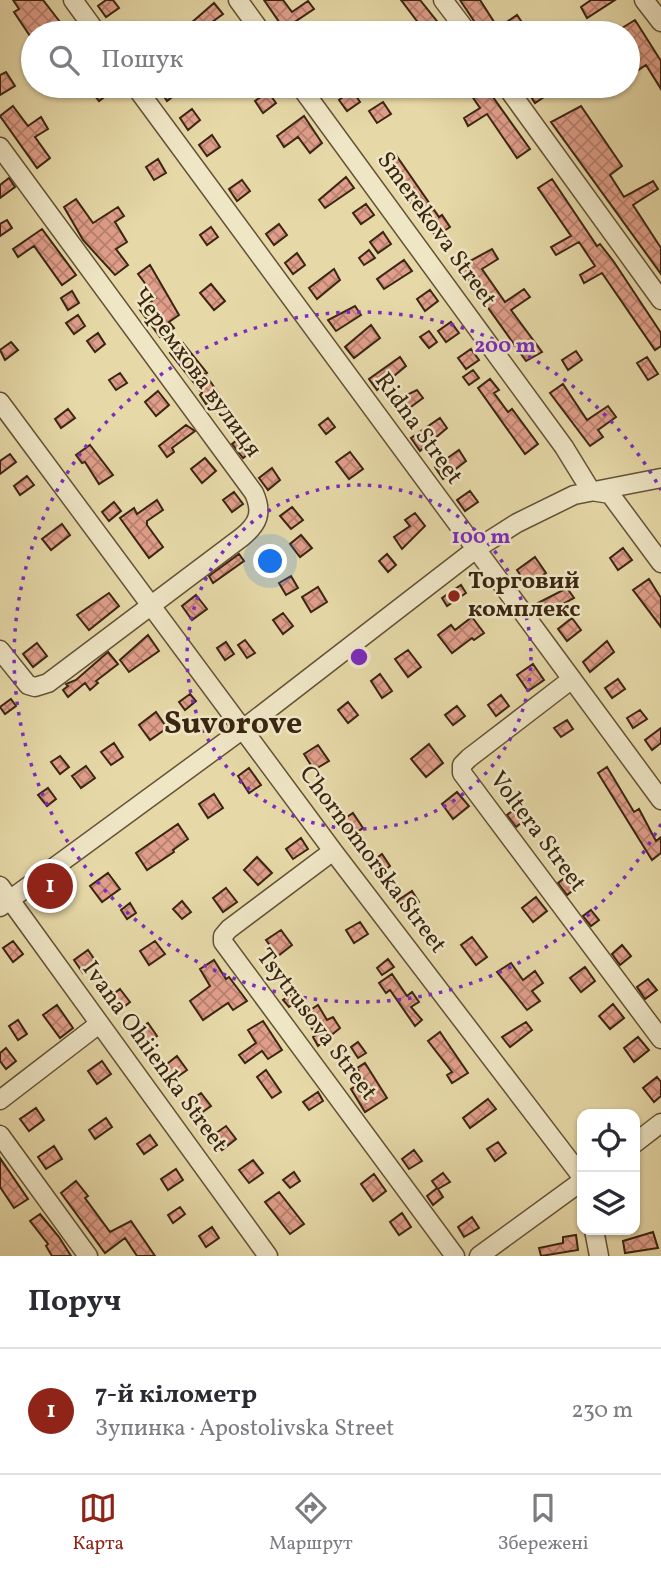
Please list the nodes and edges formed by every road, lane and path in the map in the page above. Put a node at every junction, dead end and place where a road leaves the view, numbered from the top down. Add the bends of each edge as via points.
1 (72, 0) edge
2 (238, 0) edge
3 (443, 0) edge
4 (645, 0) edge
5 (88, 21) edge
6 (253, 21) edge
7 (459, 21) edge
8 (661, 22) edge
9 (144, 98) edge
10 (309, 98) edge
11 (515, 98) edge
12 (0, 147) edge
13 (661, 300) edge
14 (0, 402) edge
15 (661, 478) edge
16 (591, 491) junction
17 (476, 549) junction
18 (661, 563) edge
19 (149, 605) junction
20 (0, 650) edge
21 (572, 679) junction
22 (243, 729) junction
23 (661, 800) edge
24 (333, 851) junction
25 (3, 898) edge
26 (99, 1024) junction
27 (661, 1039) edge
28 (0, 1100) edge
29 (661, 1123) edge
30 (0, 1135) edge
31 (640, 1139) edge
32 (577, 1172) edge
33 (577, 1183) edge
34 (595, 1235) edge
35 (88, 1256) edge
36 (268, 1256) edge
37 (455, 1256) edge
38 (479, 1256) edge
39 (599, 1256) edge

1 - 5 street
2 - 6 street
3 - 7 street
4 - 8 street
9 - 17 street, Ridna Street
10 - 16 street, Smerekova Street via 564,447
11 - 13 street
12 - 19 street, Черемхова вулиця via 254,493 259,517 252,528
14 - 19 street, Chornomorska Street
15 - 16 street
16 - 17 street via 552,504
16 - 18 street, Smerekova Street via 610,494
17 - 21 street, Ridna Street
17 - 22 street
19 - 20 street, Черемхова вулиця via 42,685 28,685
19 - 22 street, Chornomorska Street
21 - 23 street, Ridna Street
21 - 27 street, Voltera Street via 469,758 462,773
22 - 24 street, Chornomorska Street
22 - 25 street
24 - 32 street, Chornomorska Street
24 - 37 street, Tsytrusova Street via 229,929 223,942
25 - 26 street, Ivana Ohiienka Street
26 - 28 street
26 - 36 street, Ivana Ohiienka Street
29 - 31 street
30 - 35 street
33 - 38 street
34 - 39 street

